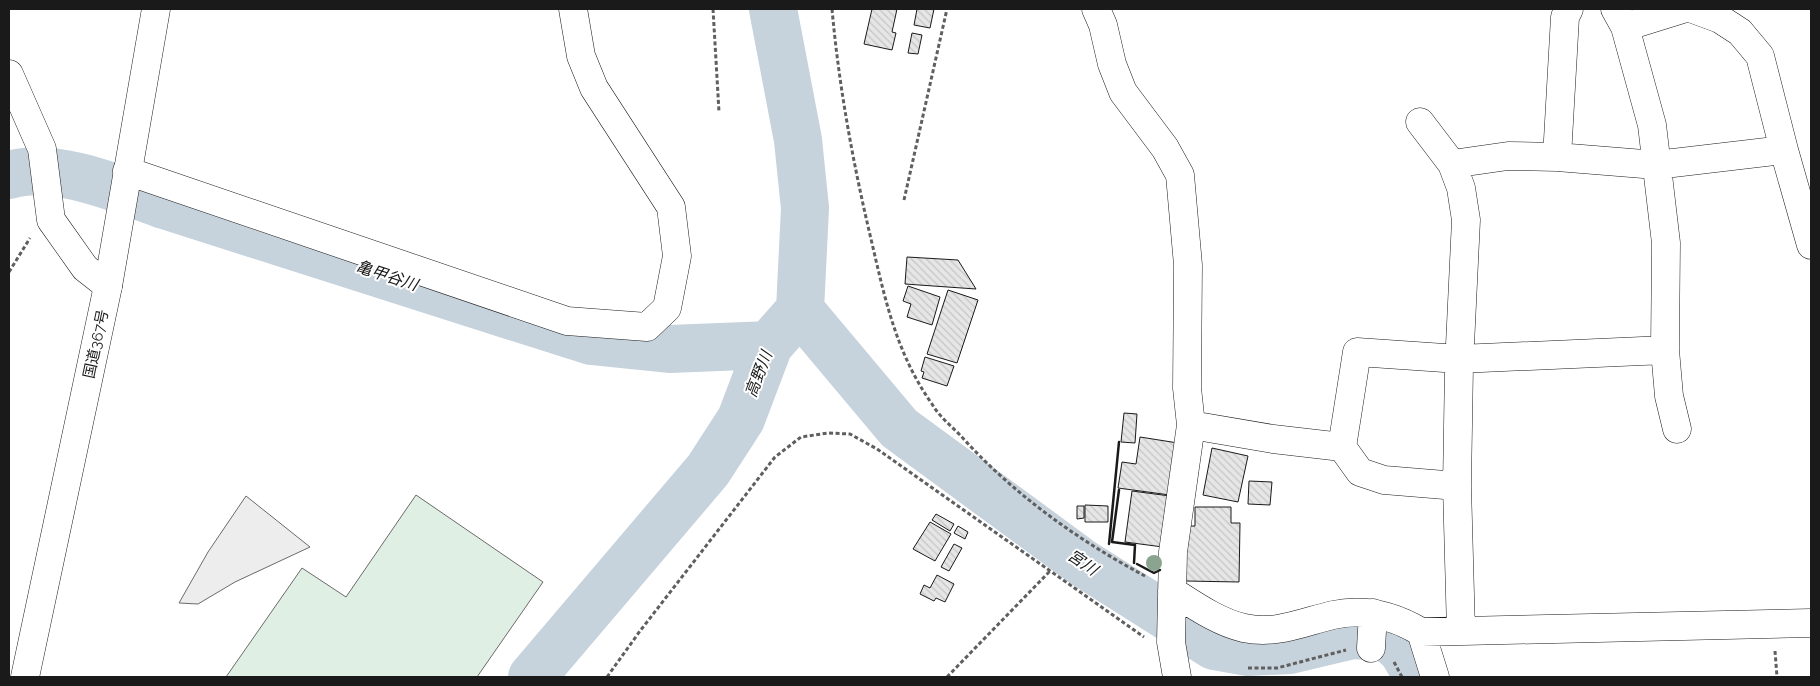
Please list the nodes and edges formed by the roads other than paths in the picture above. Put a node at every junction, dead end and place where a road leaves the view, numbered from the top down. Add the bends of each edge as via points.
1 (156, 9) edge
2 (572, 9) edge
3 (1096, 9) edge
4 (1569, 9) edge
5 (1683, 9) edge
6 (1693, 9) edge
7 (1620, 18) edge
8 (9, 74) edge
9 (1420, 122) dead end
10 (1784, 150) junction
11 (1557, 157) junction
12 (1452, 164) junction
13 (1656, 165) junction
14 (127, 172) junction
15 (1811, 245) edge
16 (108, 286) junction
17 (1665, 350) junction
18 (1459, 359) junction
19 (1192, 425) junction
20 (1678, 429) dead end
21 (1342, 447) junction
22 (1457, 486) junction
23 (1172, 599) junction
24 (1811, 623) edge
25 (1462, 631) junction
26 (1420, 632) junction
27 (1174, 659) edge
28 (25, 677) edge
29 (1435, 677) edge

1 - 14 main road, 国道367号
2 - 14 main road via 581,56 594,88 671,207 677,256 667,308 647,327 568,320
3 - 19 main road via 1123,92 1165,148 1180,175 1188,265 1187,388
4 - 11 main road via 1565,17
5 - 7 main road
6 - 10 main road via 1720,19 1740,32 1760,56
7 - 13 main road via 1652,125
8 - 16 main road via 42,149 51,220 85,268
9 - 12 main road
10 - 13 main road
10 - 15 main road
11 - 12 main road via 1508,156
11 - 13 main road
12 - 18 main road via 1461,188 1466,220
13 - 17 main road via 1666,243
14 - 16 main road, 国道367号
16 - 28 main road, 国道367号
17 - 18 main road
17 - 20 main road via 1669,396
18 - 21 main road via 1357,352
18 - 22 main road
19 - 21 main road
19 - 23 main road via 1173,552
21 - 22 main road via 1360,472 1384,480
22 - 25 main road
23 - 26 main road via 1244,628 1277,630 1354,612 1372,632 1403,621
23 - 27 main road
24 - 25 main road
25 - 26 main road
26 - 29 main road

